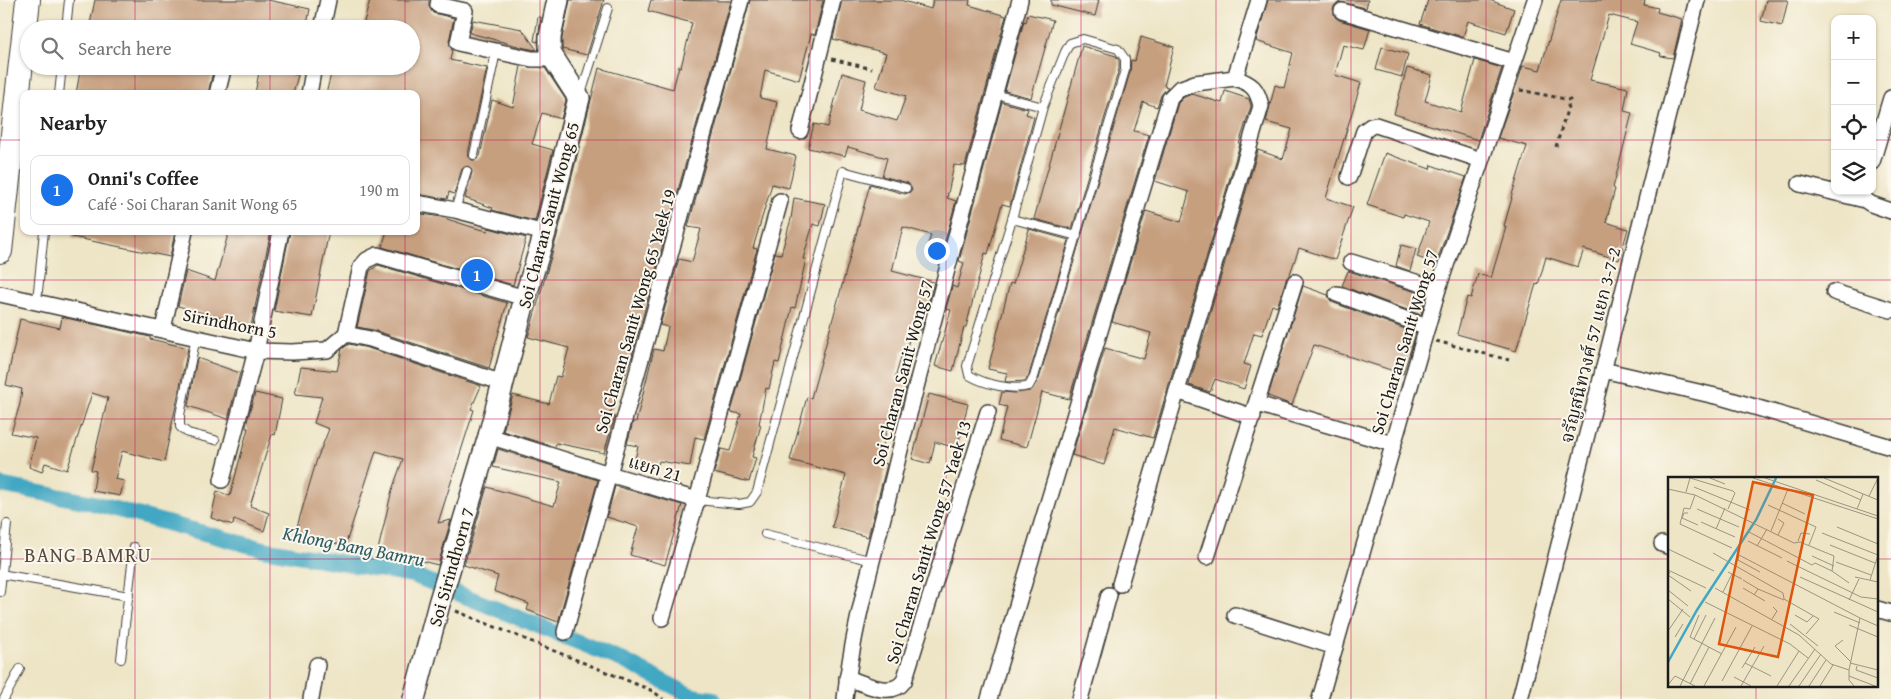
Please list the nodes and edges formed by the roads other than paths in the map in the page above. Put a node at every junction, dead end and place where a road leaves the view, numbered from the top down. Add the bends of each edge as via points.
1 (28, 0) edge
2 (69, 0) edge
3 (328, 0) edge
4 (438, 0) edge
5 (558, 0) edge
6 (741, 0) edge
7 (833, 0) edge
8 (1020, 0) edge
9 (1260, 0) edge
10 (1535, 0) edge
11 (1697, 0) edge
12 (608, 8) dead end
13 (1342, 11) dead end
14 (26, 20) edge
15 (67, 20) edge
16 (324, 20) edge
17 (496, 52) junction
18 (552, 59) junction
19 (1514, 62) junction
20 (20, 72) edge
21 (61, 75) edge
22 (222, 75) edge
23 (312, 75) edge
24 (1226, 79) junction
25 (59, 90) edge
26 (218, 90) edge
27 (310, 90) edge
28 (995, 94) junction
29 (579, 98) junction
30 (1891, 98) edge
31 (1043, 107) junction
32 (800, 130) dead end
33 (1876, 150) edge
34 (474, 155) dead end
35 (1481, 160) junction
36 (467, 171) dead end
37 (1349, 177) dead end
38 (1800, 184) dead end
39 (906, 188) dead end
40 (1865, 196) edge
41 (780, 201) dead end
42 (420, 204) edge
43 (455, 210) junction
44 (1891, 211) edge
45 (1012, 219) junction
46 (545, 234) junction
47 (44, 235) edge
48 (184, 235) edge
49 (280, 235) edge
50 (1076, 236) junction
51 (0, 251) edge
52 (1351, 262) dead end
53 (1295, 282) dead end
54 (1438, 289) junction
55 (1834, 292) dead end
56 (0, 294) edge
57 (1337, 294) dead end
58 (525, 298) junction
59 (37, 301) junction
60 (1891, 310) edge
61 (162, 329) junction
62 (1425, 332) junction
63 (346, 334) junction
64 (196, 337) junction
65 (256, 351) junction
66 (1603, 370) junction
67 (503, 383) junction
68 (1177, 392) junction
69 (1255, 410) junction
70 (988, 412) dead end
71 (489, 436) junction
72 (215, 440) dead end
73 (1393, 444) junction
74 (1891, 447) edge
75 (609, 474) junction
76 (222, 480) dead end
77 (697, 500) junction
78 (7, 524) dead end
79 (765, 534) dead end
80 (134, 547) dead end
81 (1207, 557) dead end
82 (873, 561) junction
83 (1, 574) edge
84 (1120, 584) dead end
85 (0, 592) edge
86 (1109, 595) dead end
87 (129, 596) junction
88 (1878, 609) edge
89 (1891, 613) edge
90 (1236, 615) dead end
91 (662, 618) dead end
92 (565, 632) dead end
93 (1335, 647) junction
94 (121, 659) dead end
95 (317, 665) dead end
96 (20, 669) dead end
97 (847, 678) junction
98 (4, 699) edge
99 (311, 699) edge
100 (414, 699) edge
101 (845, 699) edge
102 (989, 699) edge
103 (1080, 699) edge
104 (1320, 699) edge
105 (1520, 699) edge

1 - 14 main road
2 - 15 lane
3 - 16 street
4 - 17 street via 438,5 465,11 458,43
5 - 18 street via 550,37
6 - 75 street, Soi Charan Sanit Wong 65 Yaek 19
7 - 32 street
8 - 28 street, Soi Charan Sanit Wong 57
9 - 24 street
10 - 19 street, Soi Charan Sanit Wong 57
11 - 66 street, จรัญสนิทวงศ์ 57 แยก 3-7-2
12 - 29 lane
13 - 19 street
17 - 18 street
17 - 34 lane
18 - 29 street, Soi Charan Sanit Wong 65
19 - 35 street, Soi Charan Sanit Wong 57
20 - 51 main road
21 - 25 lane
22 - 26 street
23 - 27 street
24 - 68 street via 1250,84 1258,94 1261,106
24 - 102 street via 1179,89 1170,98
28 - 31 lane
28 - 82 street, Soi Charan Sanit Wong 57
29 - 46 street, Soi Charan Sanit Wong 65
30 - 33 street
31 - 45 lane
31 - 50 lane via 1070,43 1083,39 1118,49 1125,59 1125,70
35 - 37 street via 1376,125 1364,131
35 - 54 street, Soi Charan Sanit Wong 57
36 - 43 lane
38 - 40 street
39 - 77 lane via 843,171 758,492 750,502 739,504
40 - 44 street via 1870,204
41 - 77 street
42 - 43 street
43 - 46 street
45 - 50 lane
45 - 50 lane via 967,366 969,375 978,380 1019,389 1029,386
46 - 58 street, Soi Charan Sanit Wong 65
47 - 59 lane
48 - 61 street
49 - 65 street
52 - 54 street
53 - 69 street
54 - 62 street, Soi Charan Sanit Wong 57
55 - 60 street
56 - 59 street, Sirindhorn 5
57 - 62 street
58 - 63 street via 377,255 361,267
58 - 67 street, Soi Charan Sanit Wong 65
59 - 61 street, Sirindhorn 5
61 - 64 street, Sirindhorn 5
62 - 73 street, Soi Charan Sanit Wong 57
63 - 65 street, Sirindhorn 5 via 327,350
63 - 67 street
64 - 65 street, Sirindhorn 5
64 - 72 lane via 180,426 188,433
65 - 76 street
66 - 74 street via 1724,398
66 - 105 street, จรัญสนิทวงศ์ 57 แยก 3-7-2
67 - 71 street, Soi Charan Sanit Wong 65
68 - 69 street
68 - 84 street
69 - 73 street
69 - 81 street
70 - 97 street, Soi Charan Sanit Wong 57 Yaek 13 via 904,681 892,690
71 - 75 street, แยก 21
71 - 100 street, Soi Sirindhorn 7
73 - 93 street, Soi Charan Sanit Wong 57
75 - 77 street, แยก 21
75 - 92 street, Soi Charan Sanit Wong 65 Yaek 19
77 - 91 street
78 - 83 lane
79 - 82 lane
80 - 87 lane
82 - 97 street, Soi Charan Sanit Wong 57
83 - 85 lane
83 - 87 lane
86 - 103 street
87 - 94 lane
88 - 89 street
90 - 93 street
93 - 104 street, Soi Charan Sanit Wong 57
95 - 99 street
96 - 98 lane
97 - 101 street, Soi Charan Sanit Wong 57

